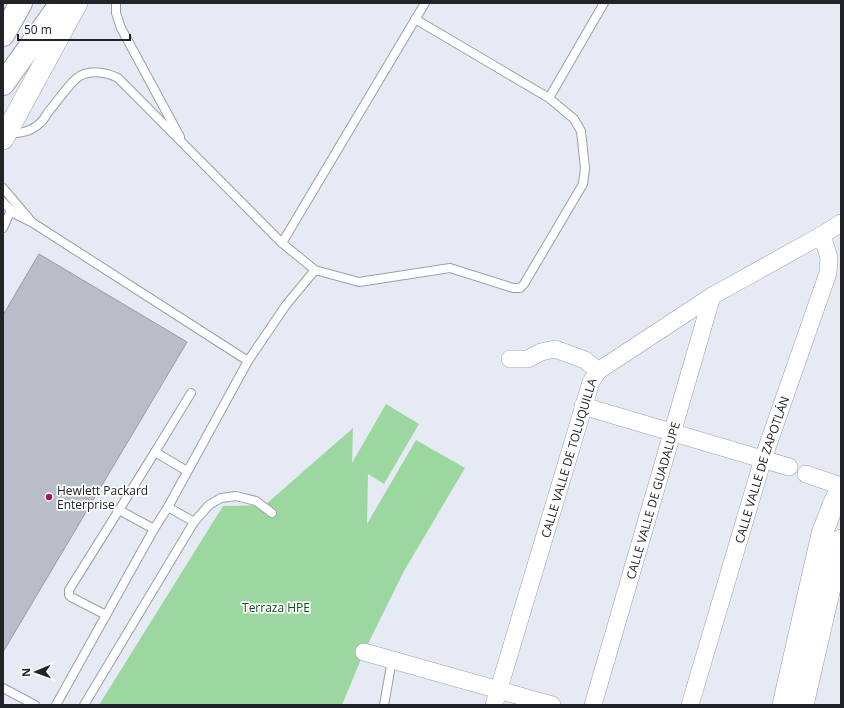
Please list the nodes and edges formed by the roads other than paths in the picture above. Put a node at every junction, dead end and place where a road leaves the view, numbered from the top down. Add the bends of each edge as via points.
1 (21, 3) edge
2 (61, 3) edge
3 (78, 3) edge
4 (116, 3) edge
5 (425, 3) edge
6 (604, 3) edge
7 (416, 19) junction
8 (3, 35) edge
9 (3, 84) edge
10 (549, 98) junction
11 (4, 137) edge
12 (185, 146) junction
13 (3, 188) edge
14 (3, 202) edge
15 (11, 210) junction
16 (33, 223) junction
17 (841, 223) edge
18 (3, 228) edge
19 (822, 235) junction
20 (282, 243) junction
21 (315, 270) junction
22 (712, 296) junction
23 (510, 359) dead end
24 (248, 361) junction
25 (598, 371) junction
26 (191, 393) dead end
27 (583, 406) junction
28 (672, 433) junction
29 (155, 452) junction
30 (763, 459) junction
31 (789, 467) dead end
32 (187, 470) junction
33 (806, 474) dead end
34 (841, 486) edge
35 (841, 489) edge
36 (168, 507) junction
37 (119, 510) junction
38 (272, 513) dead end
39 (194, 522) junction
40 (154, 529) junction
41 (841, 540) edge
42 (106, 615) junction
43 (364, 652) dead end
44 (392, 660) junction
45 (3, 688) edge
46 (496, 697) edge
47 (35, 705) edge
48 (56, 705) edge
49 (84, 705) edge
50 (384, 705) edge
51 (552, 705) edge
52 (593, 705) edge
53 (690, 705) edge
54 (783, 705) edge
55 (803, 705) edge

1 - 8 highway
2 - 9 highway
3 - 11 street
4 - 12 lane via 121,28
5 - 7 lane
6 - 10 lane
7 - 10 lane
7 - 20 lane
10 - 21 lane via 578,124 581,131 585,176 583,184 520,288 450,268 359,282
11 - 12 lane via 32,129 40,123 78,77 98,72 118,78
12 - 20 lane
13 - 16 lane
14 - 15 lane
15 - 16 lane
15 - 18 lane
16 - 24 lane
17 - 19 street, CALLE VALLE DE TOLUQUILLA
19 - 22 street, CALLE VALLE DE TOLUQUILLA
19 - 30 street, CALLE VALLE DE ZAPOTLÁN via 829,258 828,272
20 - 21 lane
21 - 24 lane via 286,305
22 - 25 street, CALLE VALLE DE TOLUQUILLA
22 - 28 street, CALLE VALLE DE GUADALUPE
23 - 25 street via 528,359 541,352 555,349 585,360
24 - 32 lane
25 - 27 street, CALLE VALLE DE TOLUQUILLA via 591,382
26 - 29 lane
27 - 28 street
27 - 46 street, CALLE VALLE DE TOLUQUILLA
28 - 30 street
28 - 52 street, CALLE VALLE DE GUADALUPE
29 - 32 lane
29 - 37 lane
30 - 31 street
30 - 53 street, CALLE VALLE DE ZAPOTLÁN
32 - 36 lane
33 - 34 street
35 - 54 street via 822,534
36 - 39 lane
36 - 40 lane
37 - 40 lane
37 - 42 lane via 69,590 71,597
38 - 39 lane via 256,501 236,496 221,498 209,505
39 - 49 lane
40 - 42 lane
41 - 55 street
42 - 48 lane
43 - 44 street
44 - 46 street
44 - 50 lane
45 - 47 lane
46 - 51 street

